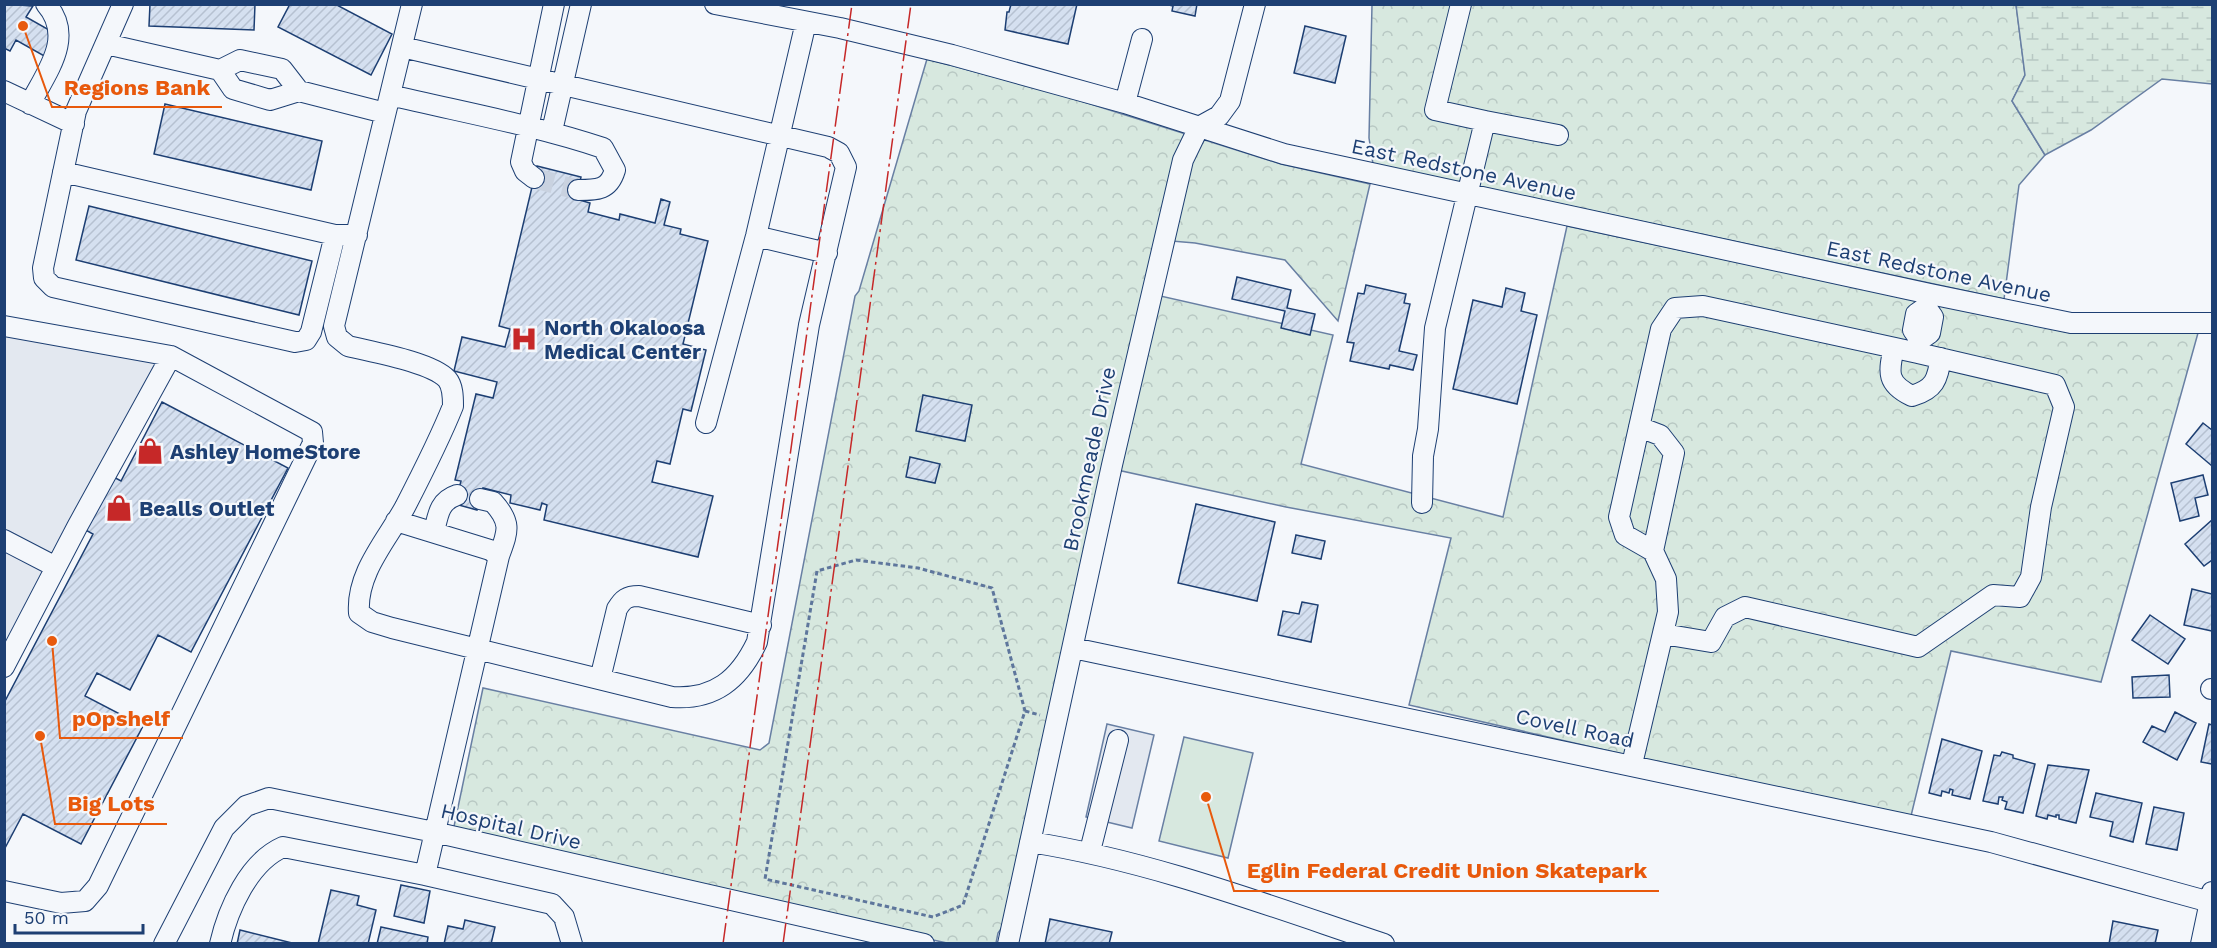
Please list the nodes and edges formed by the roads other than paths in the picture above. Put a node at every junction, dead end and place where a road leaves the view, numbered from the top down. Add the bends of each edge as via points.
1 (46, 4) edge
2 (123, 4) edge
3 (412, 4) edge
4 (554, 4) edge
5 (581, 4) edge
6 (715, 4) edge
7 (1255, 4) edge
8 (1461, 4) edge
9 (806, 22) junction
10 (1142, 39) dead end
11 (106, 44) junction
12 (402, 46) junction
13 (220, 70) junction
14 (539, 78) junction
15 (562, 84) junction
16 (4, 91) edge
17 (298, 91) junction
18 (1125, 103) junction
19 (30, 104) junction
20 (387, 104) junction
21 (1485, 121) junction
22 (74, 124) junction
23 (1199, 127) junction
24 (526, 128) junction
25 (552, 131) junction
26 (779, 135) junction
27 (1558, 135) dead end
28 (63, 172) junction
29 (534, 178) dead end
30 (578, 190) tunnel mouth
31 (1467, 194) junction
32 (357, 235) junction
33 (335, 236) junction
34 (756, 236) junction
35 (827, 253) junction
36 (1928, 300) junction
37 (2212, 323) edge
38 (4, 326) edge
39 (1919, 346) junction
40 (1894, 348) junction
41 (171, 356) junction
42 (1941, 358) junction
43 (706, 423) dead end
44 (1639, 427) junction
45 (457, 495) dead end
46 (480, 499) dead end
47 (1422, 503) dead end
48 (396, 521) junction
49 (434, 532) junction
50 (4, 540) edge
51 (1653, 551) junction
52 (499, 556) junction
53 (56, 567) junction
54 (761, 625) junction
55 (1663, 634) junction
56 (477, 647) junction
57 (1073, 648) junction
58 (4, 667) edge
59 (600, 679) junction
60 (1118, 740) dead end
61 (1632, 764) junction
62 (434, 832) junction
63 (1030, 842) junction
64 (1090, 851) junction
65 (425, 875) junction
66 (4, 891) edge
67 (2211, 897) edge
68 (164, 944) edge
69 (220, 944) edge
70 (572, 944) edge
71 (924, 944) edge
72 (1008, 944) edge
73 (1384, 944) edge
74 (2201, 944) edge

1 - 19 street via 56,15 61,37
2 - 11 street
3 - 12 street
4 - 14 street
5 - 15 street
6 - 9 street, East Redstone Avenue
7 - 23 street, Brookmeade Drive via 1230,101 1219,116
8 - 21 street via 1435,110
9 - 18 street, East Redstone Avenue via 952,55
9 - 26 street
10 - 18 street
11 - 13 street
11 - 22 street
12 - 14 street
12 - 20 street
13 - 17 street via 232,89 270,100
13 - 17 street via 240,60 282,69
14 - 15 street
14 - 24 street
15 - 25 street
15 - 26 street
16 - 19 street
17 - 20 street
18 - 23 street, East Redstone Avenue
19 - 22 street
20 - 24 street
20 - 32 street
21 - 27 street
21 - 31 street
22 - 28 street
23 - 31 street, East Redstone Avenue via 1284,154
23 - 57 street, Brookmeade Drive via 1183,160
24 - 25 street
24 - 29 street via 521,162
25 - 30 street via 603,148 615,170 611,183 599,190
26 - 34 street
26 - 35 street via 828,147 839,153 846,167
28 - 33 street
28 - 33 street via 43,268 44,278 53,286 295,342 306,340 311,332
31 - 36 street, East Redstone Avenue
31 - 47 street via 1435,328
32 - 33 street
32 - 48 street via 334,326 337,337 348,346 432,369 447,380 452,392 453,406 444,429
34 - 35 street
34 - 43 street
35 - 54 street via 808,325
36 - 37 street, East Redstone Avenue via 2072,323
36 - 39 street via 1916,314 1913,330
38 - 41 street
39 - 40 street
39 - 42 street
40 - 42 street via 1890,377 1898,389 1912,396 1928,391 1938,377
40 - 44 street via 1703,306 1675,308 1661,329
41 - 53 street
41 - 66 street via 312,432 314,443 98,886 85,901 61,903
42 - 55 street via 2055,385 2064,407 2041,507 2031,577 2020,597 1993,595 1918,647 1745,608 1725,617 1712,642
44 - 51 street via 1619,517 1625,536
44 - 51 street via 1660,435 1674,453
45 - 49 street via 440,507
46 - 52 street via 493,502 507,523
48 - 49 street
48 - 56 street via 365,578 358,601 359,613 392,628
49 - 52 street
50 - 53 street
51 - 55 street via 1666,579 1668,612
52 - 56 street
53 - 58 street
54 - 59 street via 750,657 740,672 705,696 672,697
54 - 59 street via 629,596 617,609
55 - 61 street
56 - 59 street
56 - 62 street
57 - 61 street, Covell Road
57 - 63 street, Brookmeade Drive
60 - 64 street
61 - 67 street, Covell Road via 1991,842
62 - 65 street
62 - 68 street, Hospital Drive via 269,798 246,806 224,828
62 - 71 street, Hospital Drive
63 - 64 street
63 - 72 street, Brookmeade Drive
64 - 73 street
65 - 69 street via 283,847 269,853 242,889
65 - 70 street via 552,904 564,917
67 - 74 street

